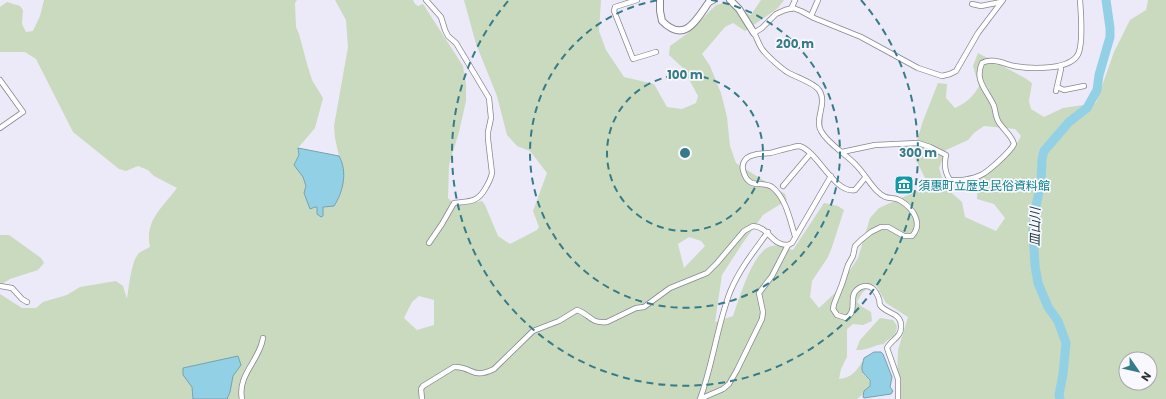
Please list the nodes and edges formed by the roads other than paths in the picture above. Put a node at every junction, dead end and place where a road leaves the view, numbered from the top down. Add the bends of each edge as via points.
1 (426, 0) edge
2 (637, 0) edge
3 (660, 0) edge
4 (713, 0) edge
5 (730, 0) edge
6 (794, 0) edge
7 (818, 0) edge
8 (1080, 0) edge
9 (1002, 1) edge
10 (972, 4) dead end
11 (791, 9) junction
12 (811, 16) junction
13 (754, 33) junction
14 (656, 52) dead end
15 (1060, 66) junction
16 (0, 80) edge
17 (1084, 86) dead end
18 (0, 128) edge
19 (842, 152) junction
20 (810, 154) junction
21 (831, 176) junction
22 (866, 178) junction
23 (783, 186) dead end
24 (768, 232) junction
25 (795, 236) junction
26 (429, 243) dead end
27 (788, 245) junction
28 (0, 286) edge
29 (27, 302) dead end
30 (263, 338) dead end
31 (242, 399) edge
32 (422, 399) edge
33 (700, 399) edge
34 (898, 399) edge

1 - 26 street via 441,17 448,36 456,43 489,98 491,118 488,139 492,174 479,198 454,203
2 - 14 street via 615,7 614,11 633,59
3 - 4 street via 662,20 673,29 681,31 693,24
5 - 13 street
6 - 11 street
7 - 12 street
8 - 15 street via 1079,52 1069,64
9 - 10 street via 981,6
9 - 12 street via 978,33 956,71 942,76 918,68 861,37
11 - 12 street via 801,10
11 - 13 street via 776,14
13 - 19 street via 763,50 786,71 819,89 822,97 820,131
15 - 17 street via 1057,89
15 - 19 street via 1046,68 1021,67 995,61 982,63 978,72 981,82 994,107 997,120 1014,144 983,175 950,180 945,169 946,155 918,143 875,145
16 - 18 street via 23,112
19 - 22 street
20 - 21 street
20 - 23 street
20 - 25 street via 803,147 797,146 750,156 743,164 747,178 752,183 768,185 777,192 786,208
21 - 22 street via 843,187 851,190 856,190
21 - 25 street
22 - 34 street via 886,198 897,199 908,206 918,223 917,230 912,236 904,236 888,226 881,227 861,240 848,266 834,309 837,316 846,318 853,308 852,301 856,290 871,286 875,289 880,305 897,316 902,328 887,348 898,379
24 - 27 street via 777,243
24 - 32 street via 758,226 749,227 707,273 670,288 644,307 601,323 577,310 559,321 533,331 488,372 480,374 460,366 454,367 423,386
24 - 33 street via 748,258 731,292
25 - 27 street
27 - 33 street via 772,276 759,293 762,319 737,370 723,389
28 - 29 street via 12,288
30 - 31 street via 256,358 243,378

